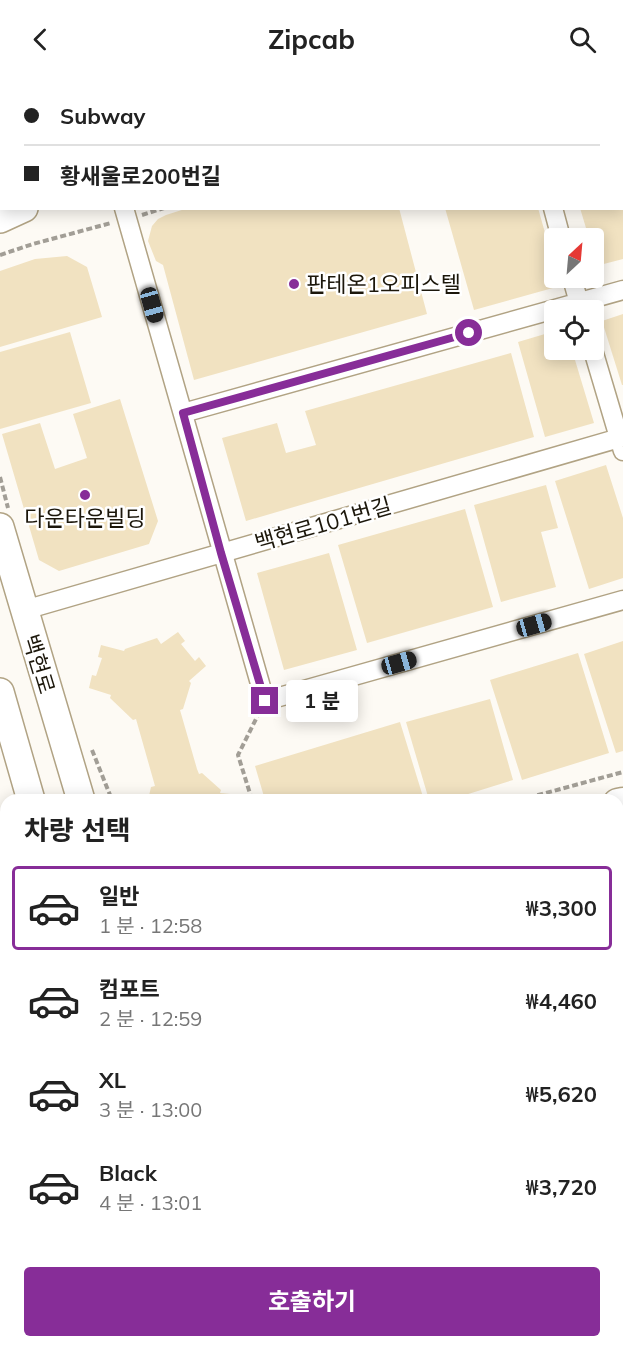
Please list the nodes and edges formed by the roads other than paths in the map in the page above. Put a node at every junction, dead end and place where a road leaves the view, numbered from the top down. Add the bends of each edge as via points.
1 (20, 210) edge
2 (554, 210) edge
3 (125, 214) edge
4 (0, 219) edge
5 (558, 228) edge
6 (623, 290) edge
7 (598, 300) edge
8 (544, 317) edge
9 (596, 360) edge
10 (183, 413) junction
11 (622, 442) edge
12 (0, 527) edge
13 (221, 553) junction
14 (623, 600) edge
15 (24, 612) junction
16 (0, 692) edge
17 (29, 794) edge
18 (79, 794) edge

1 - 4 main road
2 - 5 street
3 - 10 street
6 - 7 street
8 - 10 street
9 - 11 street
10 - 13 street
11 - 13 street, 백현로101번길
12 - 15 main road, 백현로
13 - 14 street via 265,701
13 - 15 street, 백현로101번길
15 - 18 main road, 백현로
16 - 17 main road, 백현로

